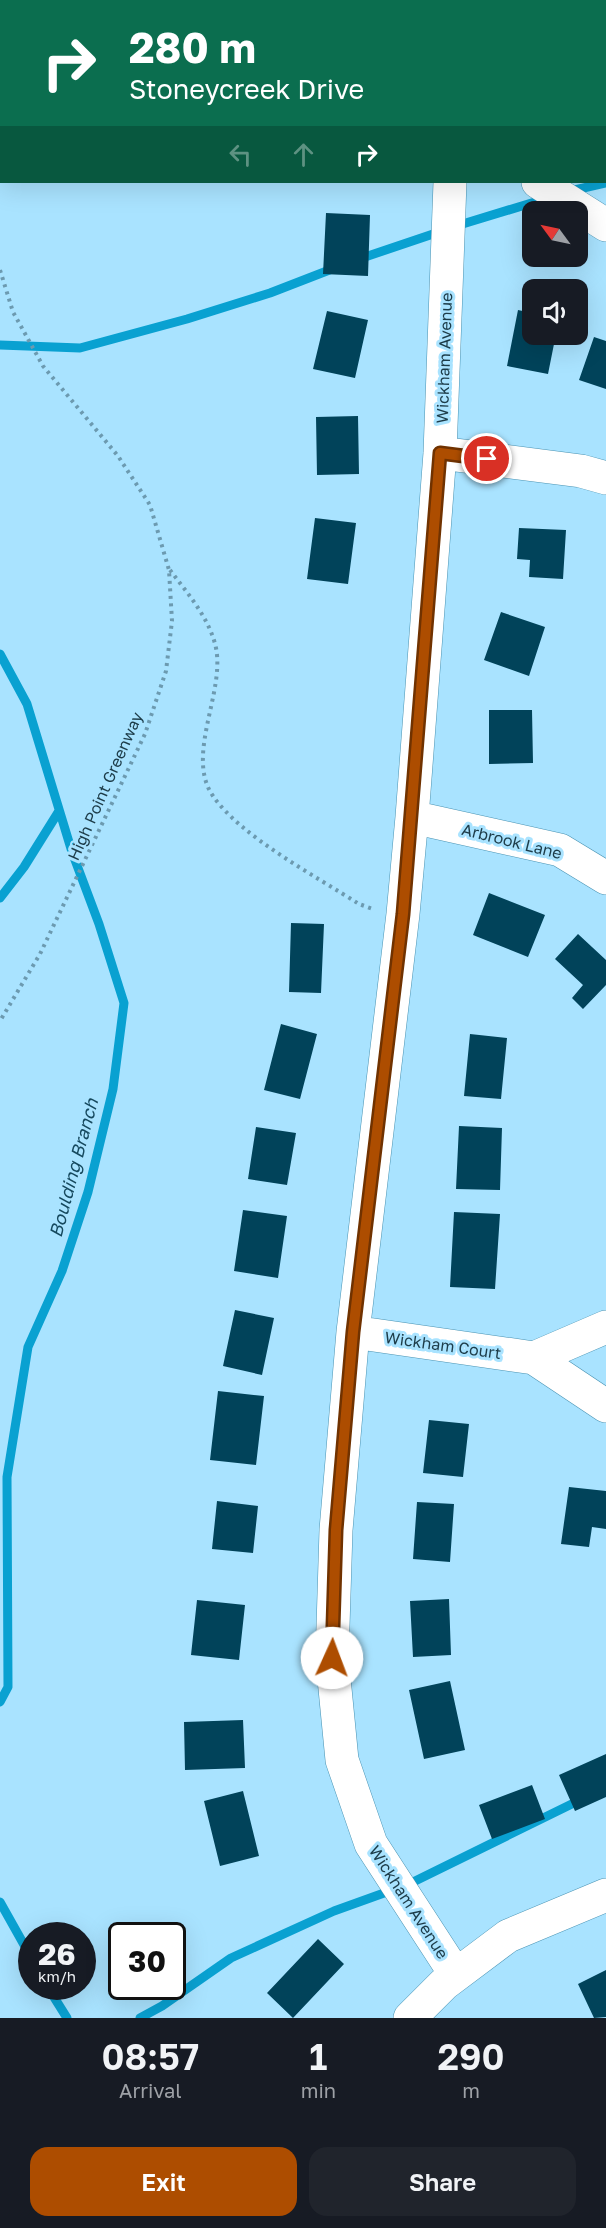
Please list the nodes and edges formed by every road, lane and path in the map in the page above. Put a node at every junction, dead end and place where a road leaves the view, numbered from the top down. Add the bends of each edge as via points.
1 (450, 183) edge
2 (540, 183) edge
3 (606, 225) edge
4 (0, 270) edge
5 (440, 453) junction
6 (606, 478) edge
7 (170, 570) junction
8 (412, 817) junction
9 (606, 878) edge
10 (403, 914) junction
11 (0, 1021) edge
12 (606, 1327) edge
13 (353, 1332) junction
14 (534, 1358) junction
15 (606, 1406) edge
16 (606, 1895) edge
17 (456, 1975) junction
18 (410, 2018) edge

1 - 5 street, Wickham Avenue
2 - 3 street
4 - 7 path, High Point Greenway via 13,312 43,366 118,456 150,505
5 - 6 street via 581,471
5 - 8 street, Wickham Avenue
7 - 10 path via 212,632 217,651 203,757 204,776 211,794 253,833 358,904
7 - 11 path, High Point Greenway via 171,621 166,671 145,734 40,954
8 - 9 street, Arbrook Lane via 560,850
8 - 10 street, Wickham Avenue
10 - 13 street, Wickham Avenue
12 - 14 street
13 - 14 street, Wickham Court
13 - 17 street, Wickham Avenue via 336,1530 332,1658 342,1760 371,1844
14 - 15 street, Wickham Court
16 - 17 street via 508,1936
17 - 18 street

